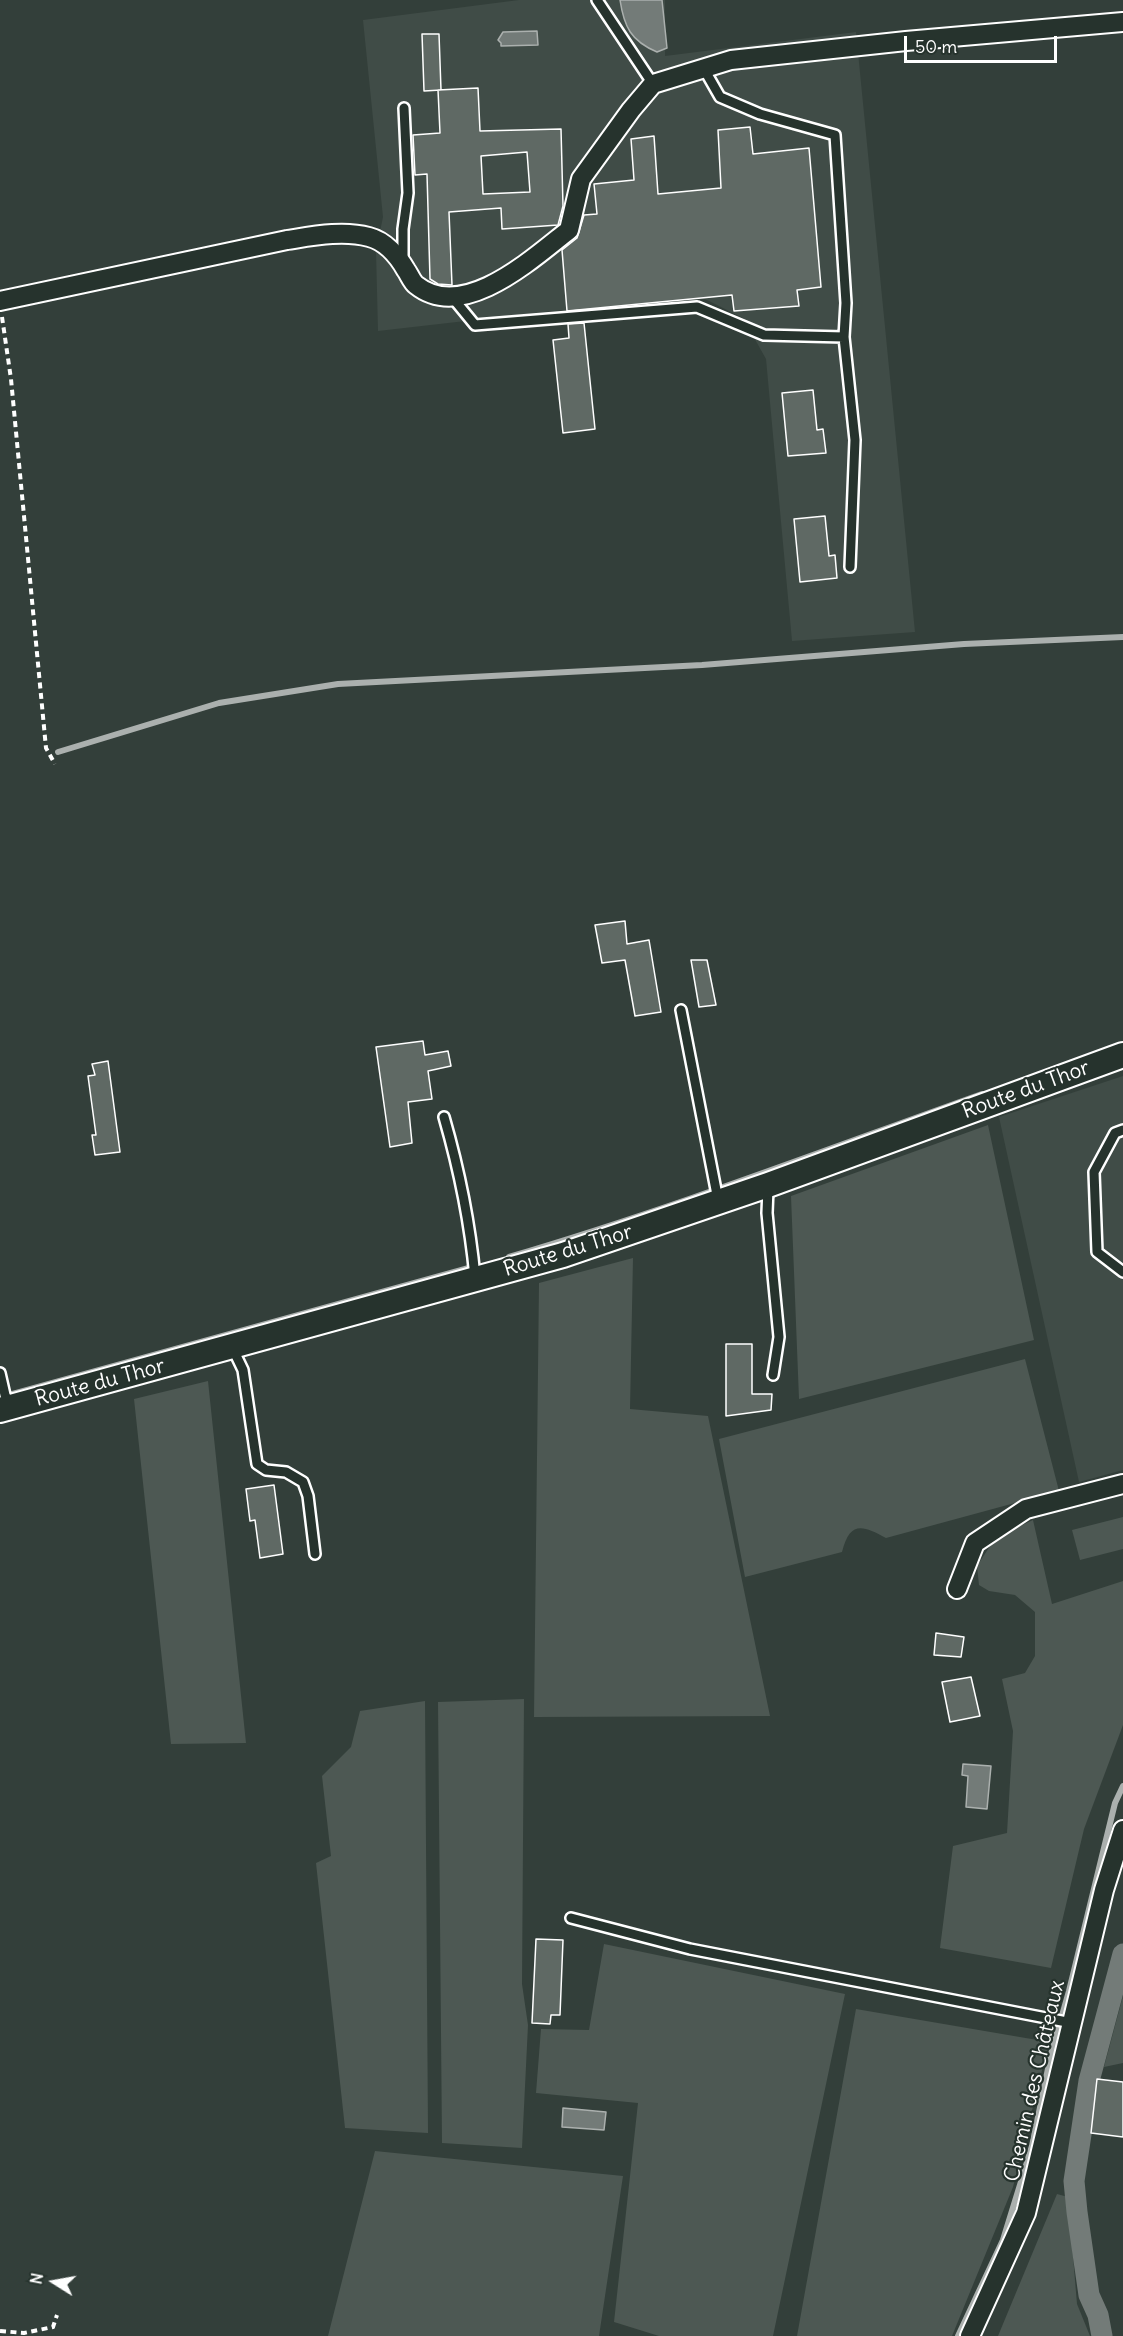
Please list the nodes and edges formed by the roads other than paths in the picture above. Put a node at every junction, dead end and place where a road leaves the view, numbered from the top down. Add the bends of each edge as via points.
1 (597, 0) edge
2 (1123, 22) edge
3 (704, 69) junction
4 (653, 84) junction
5 (404, 108) dead end
6 (403, 265) junction
7 (452, 297) junction
8 (0, 301) edge
9 (844, 337) junction
10 (850, 567) dead end
11 (681, 1010) dead end
12 (1123, 1055) edge
13 (444, 1117) dead end
14 (1123, 1130) edge
15 (768, 1185) junction
16 (718, 1203) junction
17 (1123, 1272) edge
18 (475, 1280) junction
19 (232, 1347) junction
20 (0, 1373) edge
21 (773, 1375) dead end
22 (5, 1408) edge
23 (1123, 1484) edge
24 (315, 1554) dead end
25 (957, 1589) dead end
26 (1123, 1831) edge
27 (571, 1918) dead end
28 (1072, 2023) junction
29 (970, 2336) edge

1 - 4 lane
2 - 3 street via 742,58
3 - 4 street
3 - 9 lane via 720,97 760,114 835,135 846,303
4 - 7 street via 580,179 569,230 491,287
5 - 6 lane via 408,193
6 - 7 street via 416,285 440,297
6 - 8 street via 385,244 369,237 330,234
7 - 9 lane via 475,324 697,307 764,335
9 - 10 lane via 855,440
11 - 16 lane
12 - 15 street, Route du Thor
13 - 18 lane via 455,1154
14 - 17 lane via 1114,1133 1094,1172 1097,1252
15 - 16 street, Route du Thor
15 - 21 lane via 767,1213 779,1337
16 - 18 street, Route du Thor
18 - 19 street, Route du Thor
19 - 22 street, Route du Thor
19 - 24 lane via 243,1370 257,1464 266,1470 286,1472 303,1482
20 - 22 lane
23 - 25 street via 1026,1509 975,1543
26 - 28 street, Chemin des Châteaux via 1104,1890
27 - 28 lane via 690,1949
28 - 29 street, Chemin des Châteaux via 1026,2213

